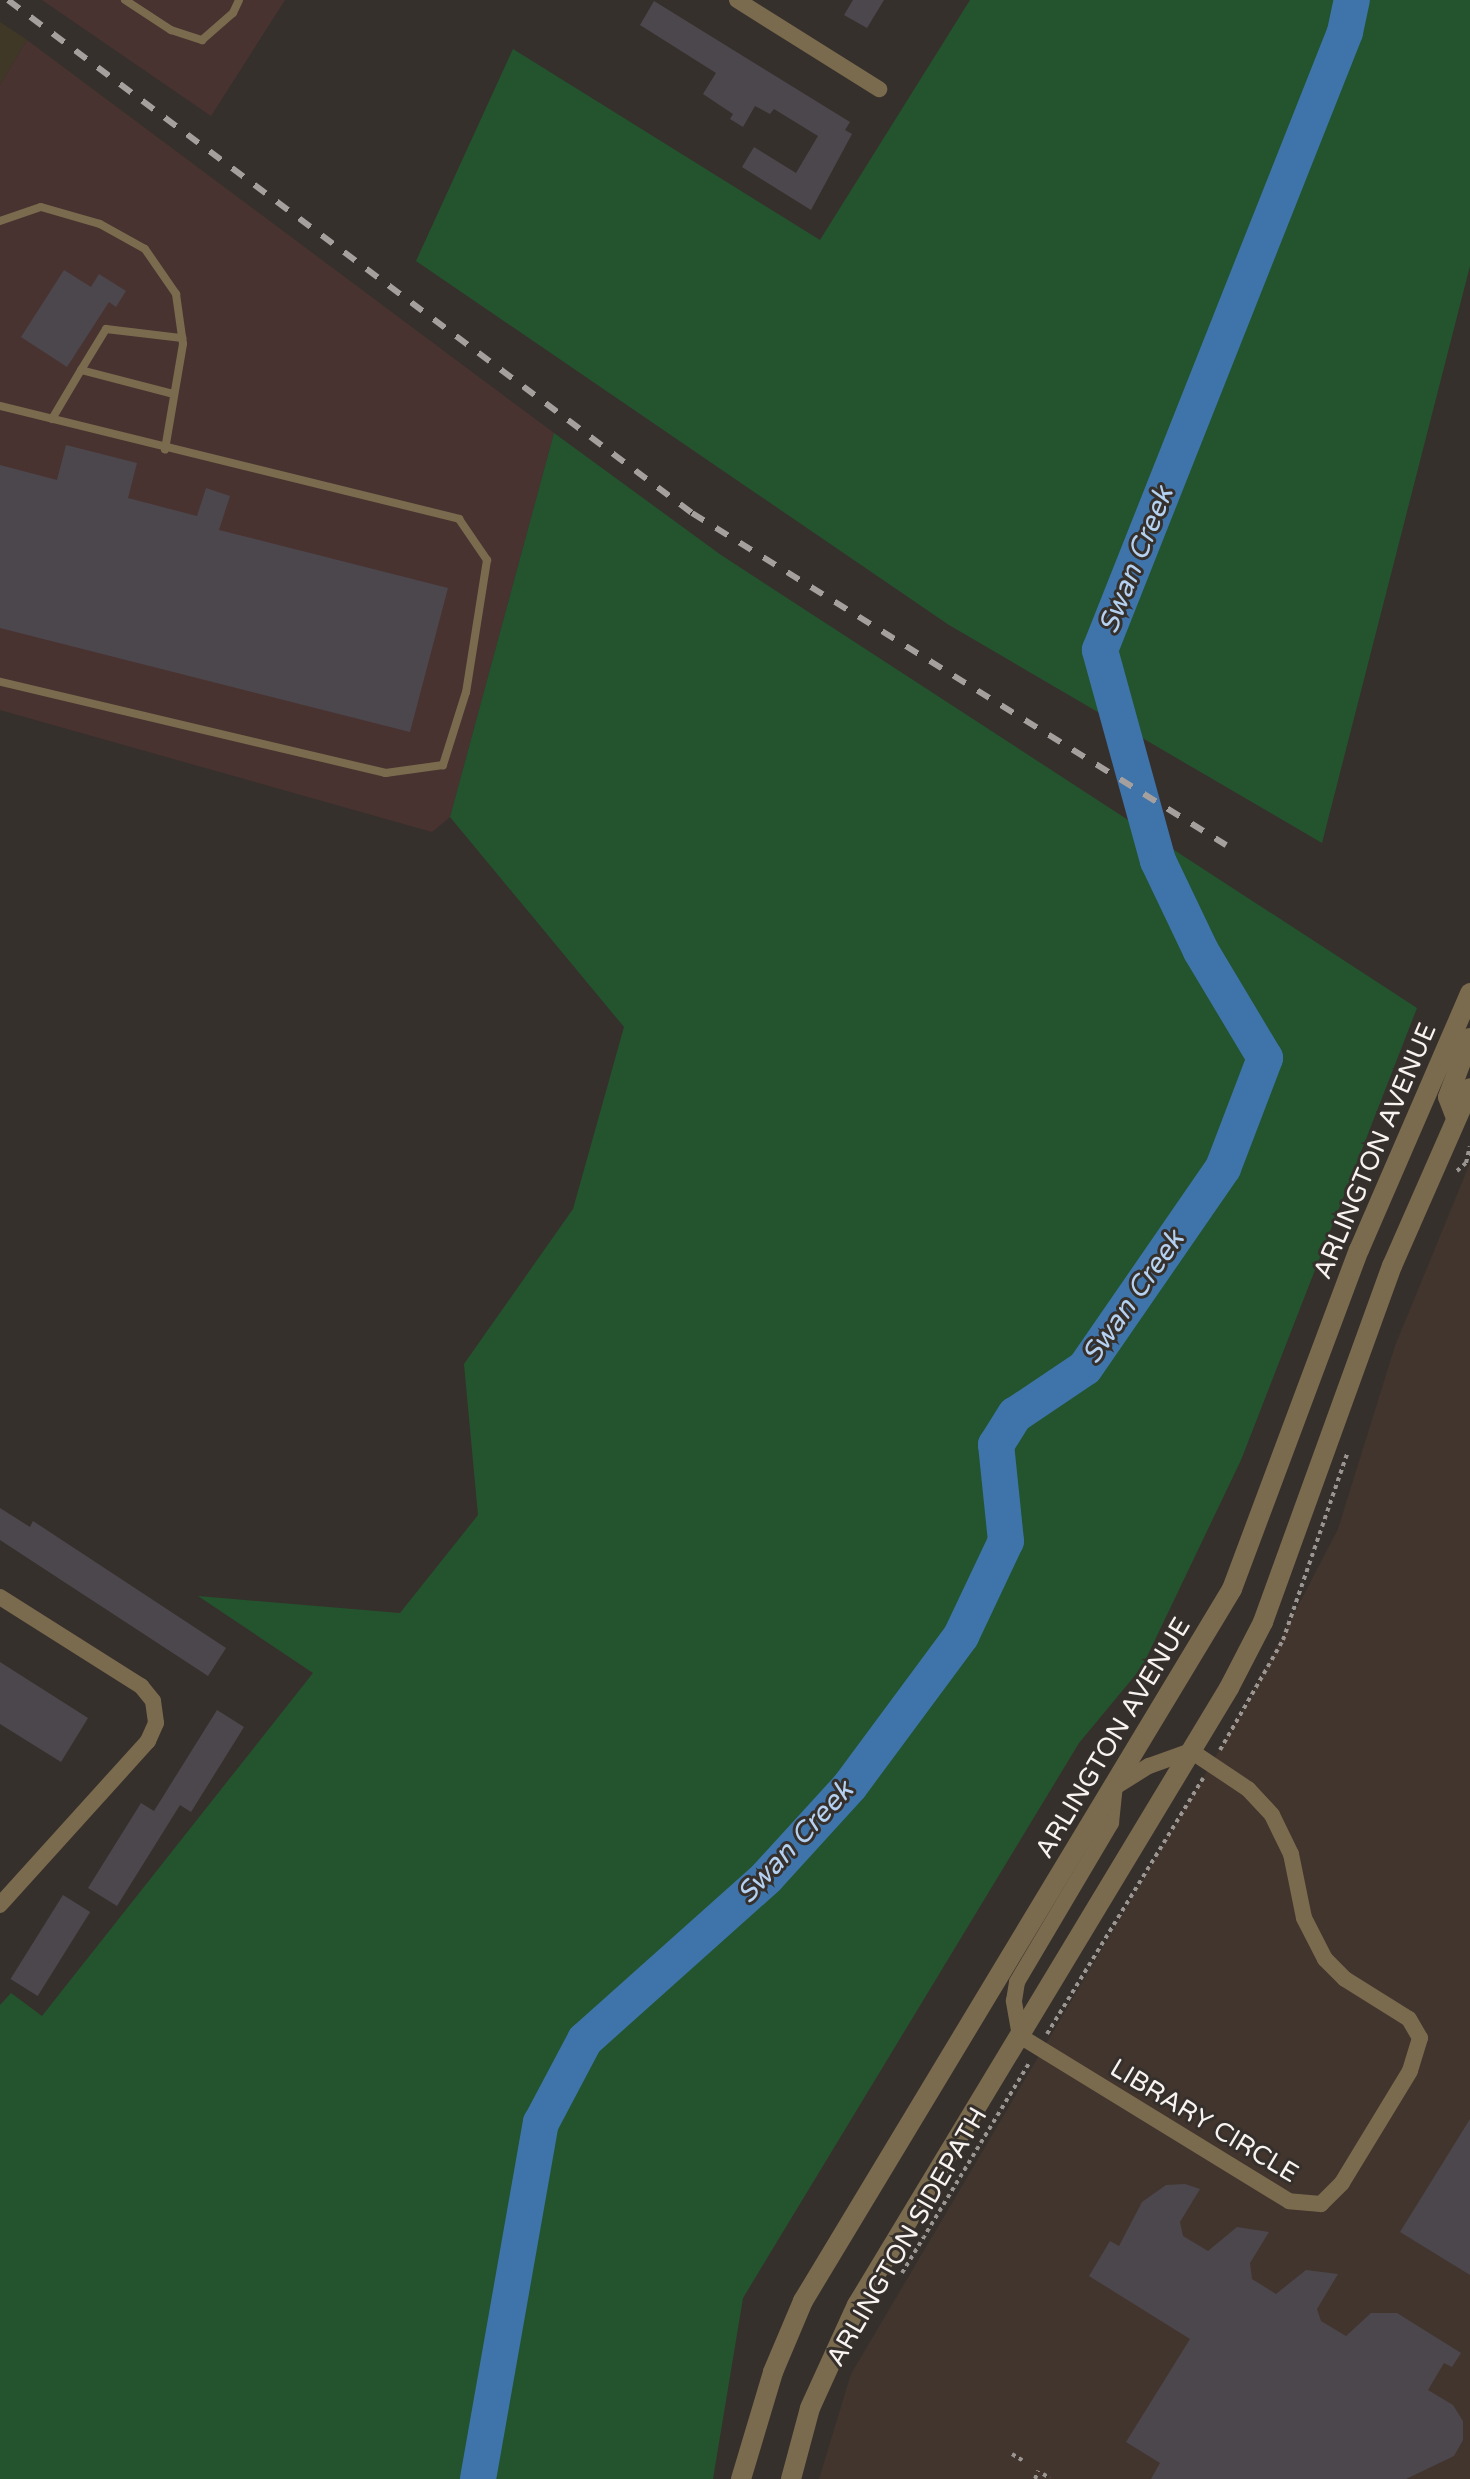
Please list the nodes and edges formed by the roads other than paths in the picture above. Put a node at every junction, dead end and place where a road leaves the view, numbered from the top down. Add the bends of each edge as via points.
1 (125, 0) edge
2 (239, 0) edge
3 (737, 0) edge
4 (879, 89) dead end
5 (0, 221) edge
6 (182, 338) junction
7 (81, 370) junction
8 (174, 394) junction
9 (0, 406) edge
10 (52, 419) junction
11 (165, 449) junction
12 (0, 682) edge
13 (1470, 993) edge
14 (1470, 1038) edge
15 (1470, 1088) edge
16 (1463, 1121) edge
17 (0, 1597) edge
18 (1191, 1751) junction
19 (1115, 1787) junction
20 (0, 1905) edge
21 (1020, 2036) junction
22 (741, 2479) edge
23 (791, 2479) edge

1 - 2 lane via 171,30 202,40 233,13
3 - 4 street
5 - 6 lane via 41,207 100,224 145,249 176,294
6 - 7 lane via 106,329
6 - 8 lane
7 - 8 lane
7 - 10 lane
8 - 11 lane
9 - 10 lane
10 - 11 lane
11 - 12 lane via 459,519 487,560 466,692 443,765 386,773
13 - 19 street, ARLINGTON AVENUE via 1359,1250 1232,1589
14 - 16 street via 1448,1097
15 - 16 street
16 - 18 street via 1392,1266 1263,1622
17 - 20 street via 141,1686 153,1701 156,1723 148,1741
18 - 19 street via 1149,1766
18 - 21 street
18 - 21 street, LIBRARY CIRCLE via 1248,1789 1272,1815 1291,1854 1304,1918 1325,1959 1345,1979 1414,2025 1421,2046 1410,2071 1332,2197 1306,2206 1201,2149
19 - 21 street via 1111,1823 1017,1982 1014,2001
19 - 22 street, ARLINGTON AVENUE via 803,2301 773,2372
21 - 23 street via 857,2305 810,2408

